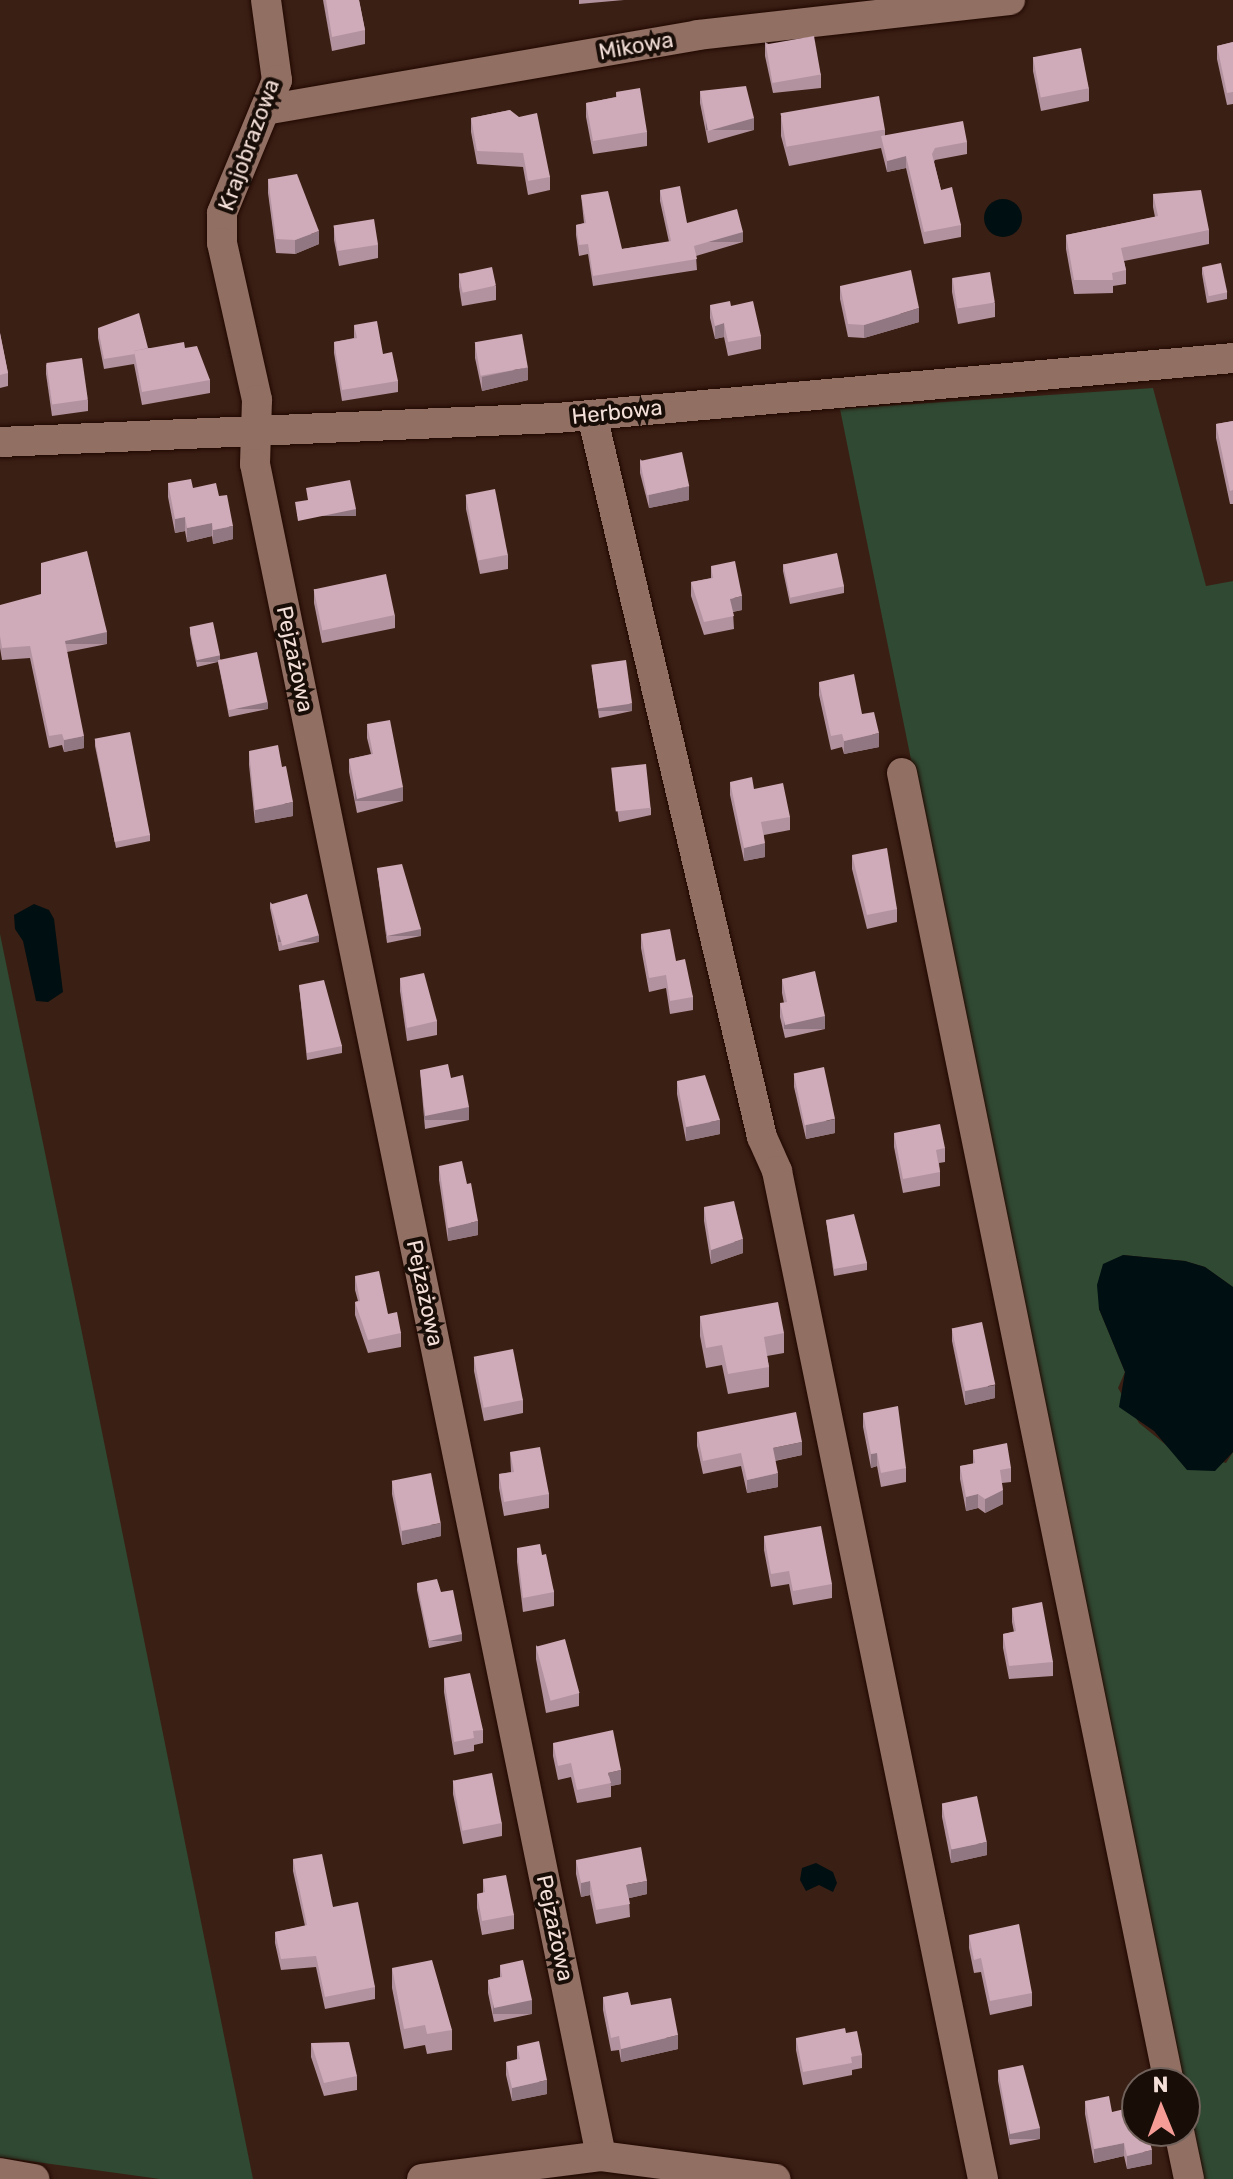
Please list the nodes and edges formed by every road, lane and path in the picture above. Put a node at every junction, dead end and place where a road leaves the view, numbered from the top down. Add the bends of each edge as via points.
1 (266, 0) edge
2 (1010, 0) edge
3 (954, 3) edge
4 (265, 110) junction
5 (1233, 358) edge
6 (592, 415) junction
7 (255, 430) junction
8 (0, 442) edge
9 (902, 773) dead end
10 (1166, 2067) edge
11 (1182, 2147) edge
12 (601, 2156) junction
13 (0, 2173) edge
14 (34, 2179) edge
15 (422, 2179) edge
16 (775, 2179) edge
17 (983, 2179) edge
18 (1189, 2179) edge

1 - 4 street, Krajobrazowa via 277,80
2 - 3 street, Mikowa
3 - 4 street, Mikowa via 698,35
4 - 7 street, Krajobrazowa via 222,213 222,243 257,400
5 - 6 street, Herbowa
6 - 7 street, Herbowa
6 - 17 street via 762,1137 777,1171
7 - 8 street, Herbowa
7 - 12 street, Pejzażowa via 255,464
9 - 10 street
11 - 18 street
12 - 15 street
12 - 16 street
13 - 14 street

